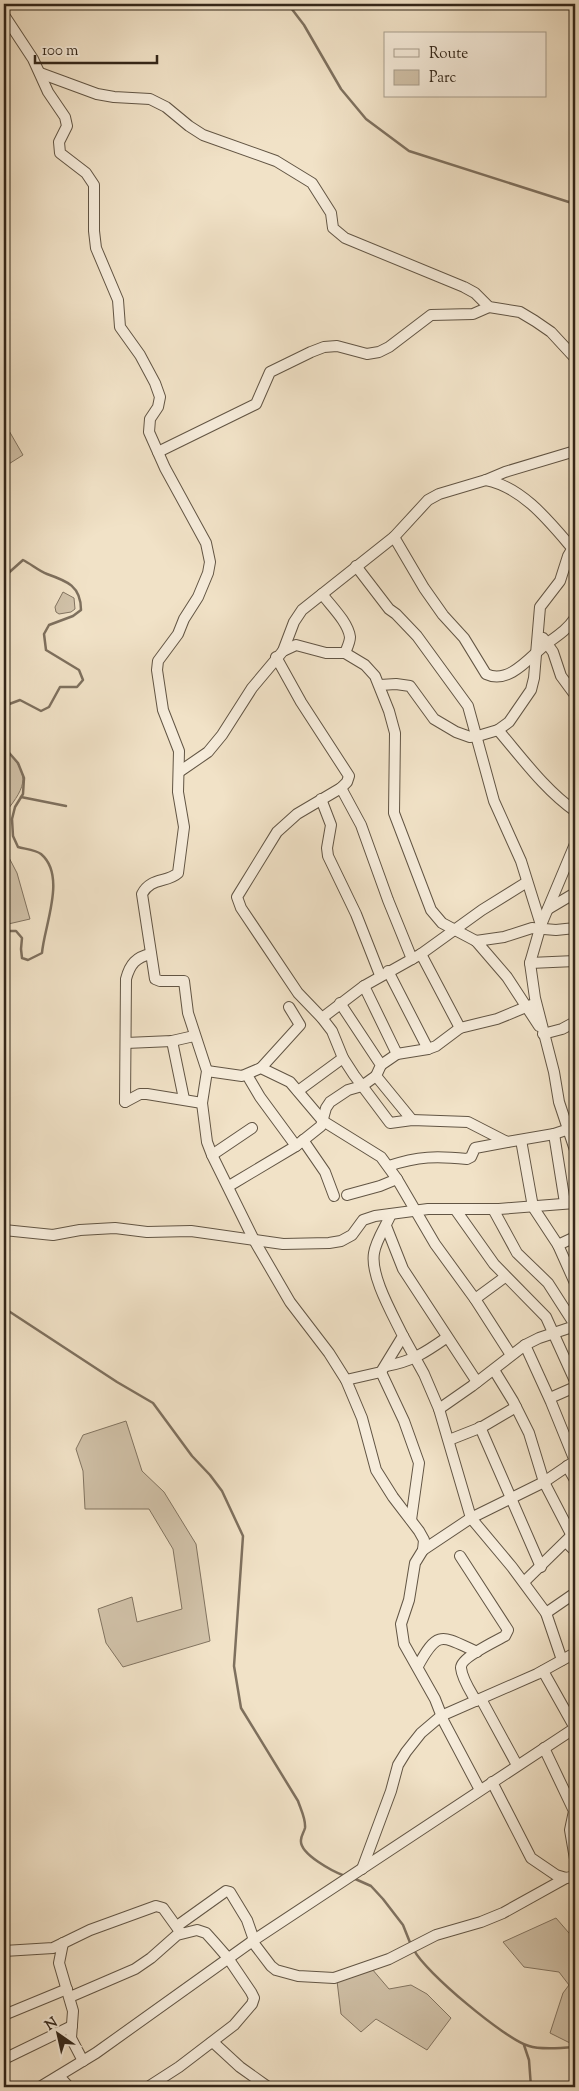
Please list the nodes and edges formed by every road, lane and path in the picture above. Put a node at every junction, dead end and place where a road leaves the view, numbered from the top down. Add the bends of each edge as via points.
1 (4, 15) edge
2 (40, 73) junction
3 (489, 307) junction
4 (575, 358) edge
5 (575, 451) edge
6 (158, 452) junction
7 (486, 480) junction
8 (394, 536) junction
9 (574, 546) edge
10 (356, 566) junction
11 (322, 594) junction
12 (575, 618) edge
13 (538, 632) junction
14 (548, 643) junction
15 (345, 652) junction
16 (280, 654) junction
17 (535, 656) junction
18 (380, 685) junction
19 (575, 695) edge
20 (498, 730) junction
21 (478, 736) junction
22 (179, 772) junction
23 (341, 788) junction
24 (321, 799) junction
25 (575, 811) edge
26 (575, 844) edge
27 (575, 870) edge
28 (563, 875) junction
29 (527, 882) junction
30 (575, 893) edge
31 (548, 909) junction
32 (541, 926) junction
33 (575, 928) edge
34 (455, 931) junction
35 (476, 941) junction
36 (151, 954) junction
37 (417, 956) junction
38 (575, 961) edge
39 (530, 963) junction
40 (384, 973) junction
41 (364, 986) junction
42 (340, 1003) junction
43 (536, 1003) junction
44 (289, 1007) dead end
45 (525, 1007) junction
46 (322, 1018) junction
47 (575, 1022) edge
48 (460, 1028) junction
49 (543, 1033) junction
50 (194, 1036) junction
51 (172, 1041) junction
52 (126, 1043) junction
53 (428, 1049) junction
54 (397, 1054) junction
55 (343, 1058) junction
56 (381, 1065) junction
57 (261, 1068) junction
58 (206, 1071) junction
59 (247, 1075) junction
60 (376, 1076) junction
61 (362, 1086) junction
62 (298, 1091) junction
63 (184, 1099) junction
64 (202, 1103) junction
65 (412, 1120) junction
66 (323, 1121) junction
67 (571, 1125) edge
68 (252, 1128) dead end
69 (554, 1134) junction
70 (521, 1140) junction
71 (507, 1142) junction
72 (299, 1143) junction
73 (575, 1150) edge
74 (212, 1155) junction
75 (389, 1166) junction
76 (397, 1179) junction
77 (229, 1186) junction
78 (347, 1195) dead end
79 (334, 1196) dead end
80 (570, 1203) edge
81 (533, 1207) junction
82 (455, 1209) junction
83 (494, 1209) junction
84 (415, 1210) junction
85 (391, 1214) junction
86 (386, 1226) junction
87 (4, 1230) edge
88 (575, 1237) edge
89 (254, 1240) junction
90 (558, 1245) junction
91 (505, 1277) junction
92 (575, 1283) edge
93 (475, 1299) junction
94 (575, 1326) edge
95 (554, 1333) junction
96 (403, 1336) junction
97 (446, 1338) junction
98 (525, 1345) junction
99 (511, 1355) junction
100 (415, 1358) junction
101 (383, 1369) junction
102 (494, 1370) junction
103 (346, 1380) junction
104 (575, 1381) edge
105 (477, 1382) junction
106 (575, 1387) edge
107 (550, 1398) junction
108 (516, 1407) junction
109 (439, 1409) junction
110 (480, 1427) junction
111 (449, 1440) junction
112 (567, 1466) junction
113 (575, 1480) edge
114 (544, 1482) junction
115 (510, 1498) junction
116 (471, 1518) junction
117 (411, 1520) junction
118 (571, 1537) edge
119 (423, 1550) junction
120 (575, 1551) edge
121 (460, 1556) dead end
122 (541, 1567) junction
123 (524, 1582) junction
124 (575, 1593) edge
125 (546, 1614) junction
126 (477, 1652) junction
127 (575, 1653) edge
128 (562, 1660) junction
129 (418, 1666) junction
130 (543, 1671) junction
131 (479, 1700) junction
132 (441, 1716) junction
133 (573, 1729) edge
134 (575, 1742) edge
135 (544, 1748) junction
136 (517, 1765) junction
137 (492, 1782) junction
138 (480, 1790) junction
139 (571, 1791) edge
140 (575, 1860) edge
141 (362, 1869) junction
142 (570, 1877) edge
143 (179, 1930) junction
144 (253, 1940) junction
145 (63, 1944) junction
146 (4, 1951) edge
147 (228, 1958) junction
148 (68, 1993) junction
149 (4, 2015) edge
150 (72, 2026) junction
151 (211, 2043) junction
152 (4, 2059) edge
153 (84, 2061) junction
154 (59, 2076) junction
155 (40, 2087) edge
156 (69, 2087) edge
157 (148, 2087) edge
158 (268, 2087) edge

1 - 2 street
2 - 3 street via 97,94 150,99 203,134 282,164 312,183 331,213 333,228 345,238 464,287
2 - 6 street via 65,117 67,126 59,142 60,153 86,173 94,185 96,248 118,300 120,327 140,355 160,397 149,428
3 - 4 street via 520,312 551,332
3 - 6 street via 473,314 431,315 379,352 367,354 337,346 311,352 270,372 256,404
5 - 7 street
6 - 22 street via 206,543 210,562 198,597 178,634 158,661 163,710 178,751
7 - 8 street via 428,500
7 - 9 street via 499,482 525,499
8 - 10 street
8 - 17 street via 424,588 464,638 486,674 501,676
9 - 13 street via 560,581 540,607
10 - 11 street
10 - 21 street via 389,608 410,628 466,702
11 - 15 street via 349,634
11 - 16 street via 298,615
12 - 14 street via 569,628
13 - 14 street
13 - 17 street
14 - 17 street
14 - 19 street via 562,676
15 - 16 street via 326,654 296,645
15 - 18 street via 365,664
16 - 22 street via 208,752
16 - 23 street via 301,702 349,773
17 - 20 street via 531,690 510,722
18 - 21 street via 410,686 437,721 456,732
18 - 34 street via 395,733 394,812 431,910 442,923
20 - 21 street
20 - 25 street via 557,796
21 - 29 street via 494,801
22 - 36 street via 178,800 184,827 178,873 156,881 142,894
23 - 24 street
23 - 37 street via 362,825 388,900
24 - 40 street via 331,825 328,856
24 - 46 street via 277,832 236,900 298,992
26 - 28 street
27 - 28 street
28 - 31 street
29 - 32 street
29 - 34 street
30 - 31 street
31 - 32 street
32 - 33 street via 556,930
32 - 35 street
32 - 39 street
34 - 35 street
34 - 37 street
35 - 45 street via 507,977
36 - 50 street via 155,979 183,980
36 - 52 street via 137,958 128,971
37 - 40 street
37 - 48 street
38 - 39 street
39 - 43 street
40 - 41 street
40 - 53 street
41 - 42 street
41 - 54 street
42 - 46 street
42 - 56 street
43 - 45 street
43 - 49 street
44 - 57 street via 300,1025
45 - 48 street via 497,1019
45 - 49 street
46 - 55 street via 332,1031
47 - 49 street
48 - 53 street
49 - 67 street via 559,1102
50 - 51 street
50 - 58 street
51 - 52 street
51 - 63 street
52 - 63 street via 125,1102 140,1094
53 - 54 street
54 - 56 street
55 - 61 street
55 - 62 street
56 - 60 street
57 - 59 street
57 - 62 street via 290,1082
58 - 59 street
58 - 64 street
59 - 72 street via 260,1097
60 - 61 street
60 - 65 street
61 - 65 street via 390,1122
61 - 66 street via 348,1090 330,1102
62 - 66 street
63 - 64 street
64 - 74 street
65 - 71 street via 468,1122
66 - 72 street
66 - 75 street via 381,1157
67 - 69 street
67 - 73 street
68 - 74 street
69 - 70 street
69 - 80 street
70 - 71 street
70 - 81 street
71 - 75 street via 476,1148 467,1159 434,1156 408,1159
72 - 77 street
72 - 79 street via 325,1172
74 - 77 street
75 - 76 street
76 - 78 street
76 - 84 street
77 - 89 street
80 - 81 street
81 - 83 street
81 - 90 street
82 - 83 street
82 - 84 street
82 - 91 street
83 - 94 street via 517,1254 548,1283
84 - 85 street
84 - 93 street
85 - 86 street
85 - 89 street via 363,1220 352,1235 341,1241 283,1244
86 - 96 street via 374,1251 374,1268
86 - 97 street via 403,1269
87 - 89 street via 54,1235 115,1228 148,1232 191,1231
88 - 90 street
89 - 103 street via 290,1302
90 - 92 street
91 - 93 street
91 - 95 street via 546,1317
93 - 99 street
94 - 95 street
95 - 98 street
95 - 104 street
96 - 100 street
96 - 101 street
97 - 100 street
97 - 105 street
98 - 99 street
98 - 107 street
99 - 102 street
100 - 101 street
100 - 109 street
101 - 103 street
101 - 117 street via 419,1463
102 - 105 street
102 - 108 street
103 - 117 street via 362,1418 376,1470
105 - 109 street
106 - 107 street
107 - 112 street via 575,1461
108 - 110 street
108 - 114 street via 536,1450
109 - 111 street
110 - 111 street
110 - 115 street
111 - 116 street
112 - 113 street
112 - 114 street
114 - 115 street
114 - 118 street
115 - 116 street
115 - 122 street
116 - 119 street
116 - 123 street
117 - 119 street via 424,1540
118 - 120 street
118 - 122 street
119 - 129 street via 415,1564 401,1624 404,1644
121 - 126 street via 508,1630 505,1636
122 - 123 street
123 - 125 street
124 - 125 street
125 - 128 street
126 - 129 street via 439,1639 427,1649
126 - 131 street via 461,1667
127 - 128 street
128 - 130 street
129 - 132 street
130 - 131 street
130 - 133 street
131 - 132 street
131 - 136 street
132 - 138 street
132 - 141 street via 412,1744 398,1765
133 - 134 street
133 - 135 street
135 - 136 street
135 - 139 street
136 - 137 street
137 - 138 street
137 - 142 street via 531,1858 556,1875
138 - 141 street
139 - 140 street via 574,1811 570,1830
141 - 144 street
142 - 144 street via 503,1913 436,1935 388,1959 334,1978 298,1976 276,1970
143 - 144 street via 226,1891 244,1913
143 - 145 street via 161,1907 156,1906 90,1930
143 - 147 street via 206,1933
143 - 148 street via 141,1965
144 - 147 street
145 - 146 street via 46,1950
145 - 148 street via 59,1963
147 - 151 street via 251,1992 253,2001 247,2012
147 - 153 street
148 - 149 street
148 - 150 street via 73,2011
150 - 152 street
150 - 153 street via 71,2038
151 - 157 street
151 - 158 street
153 - 154 street
154 - 155 street
154 - 156 street

